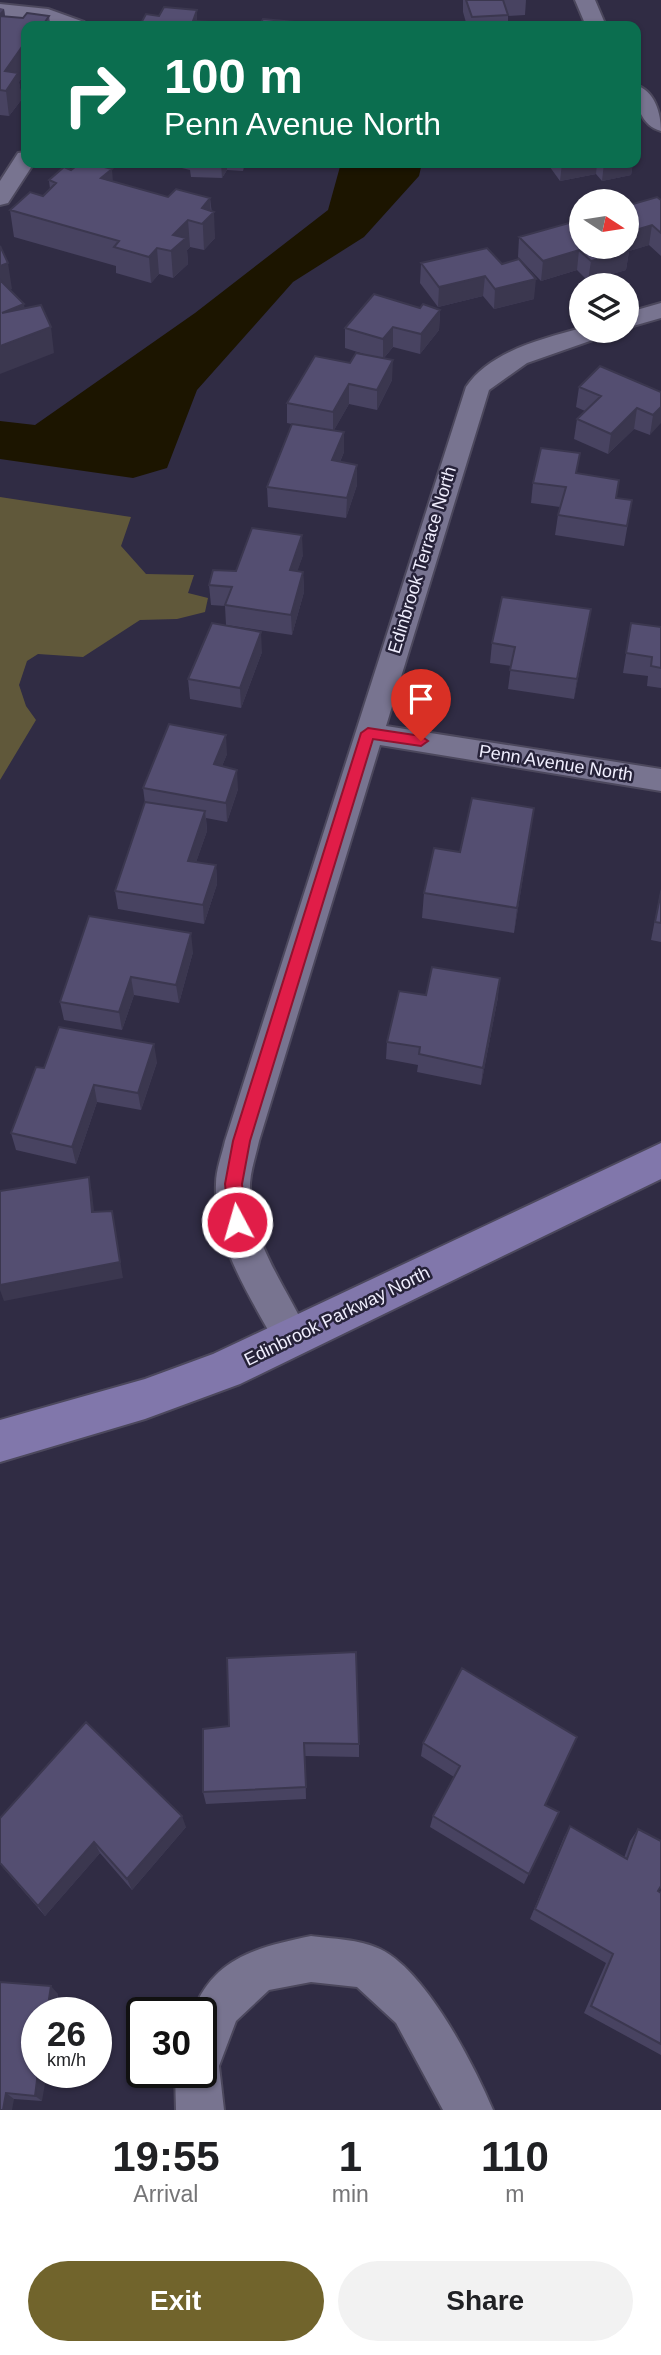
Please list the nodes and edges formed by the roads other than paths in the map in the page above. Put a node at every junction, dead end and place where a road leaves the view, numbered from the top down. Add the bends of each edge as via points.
1 (585, 0) edge
2 (0, 10) edge
3 (64, 21) edge
4 (594, 21) edge
5 (641, 99) edge
6 (661, 125) edge
7 (21, 166) edge
8 (0, 198) edge
9 (661, 310) edge
10 (639, 317) edge
11 (569, 340) edge
12 (368, 733) junction
13 (661, 780) edge
14 (661, 1160) edge
15 (292, 1338) junction
16 (0, 1441) edge
17 (217, 2009) edge
18 (199, 2088) edge
19 (200, 2110) edge
20 (470, 2110) edge

1 - 4 street
2 - 3 street
5 - 6 street
7 - 8 street
9 - 10 street
11 - 12 street, Edinbrook Terrace North via 495,369 478,387
12 - 13 street, Penn Avenue North
12 - 15 street, Edinbrook Terrace North via 242,1141 233,1184 237,1222 253,1265
14 - 15 street, Edinbrook Parkway North
15 - 16 street, Edinbrook Parkway North via 225,1370 145,1399
17 - 20 street via 258,1970 311,1959 367,1966 412,2007
18 - 19 street

